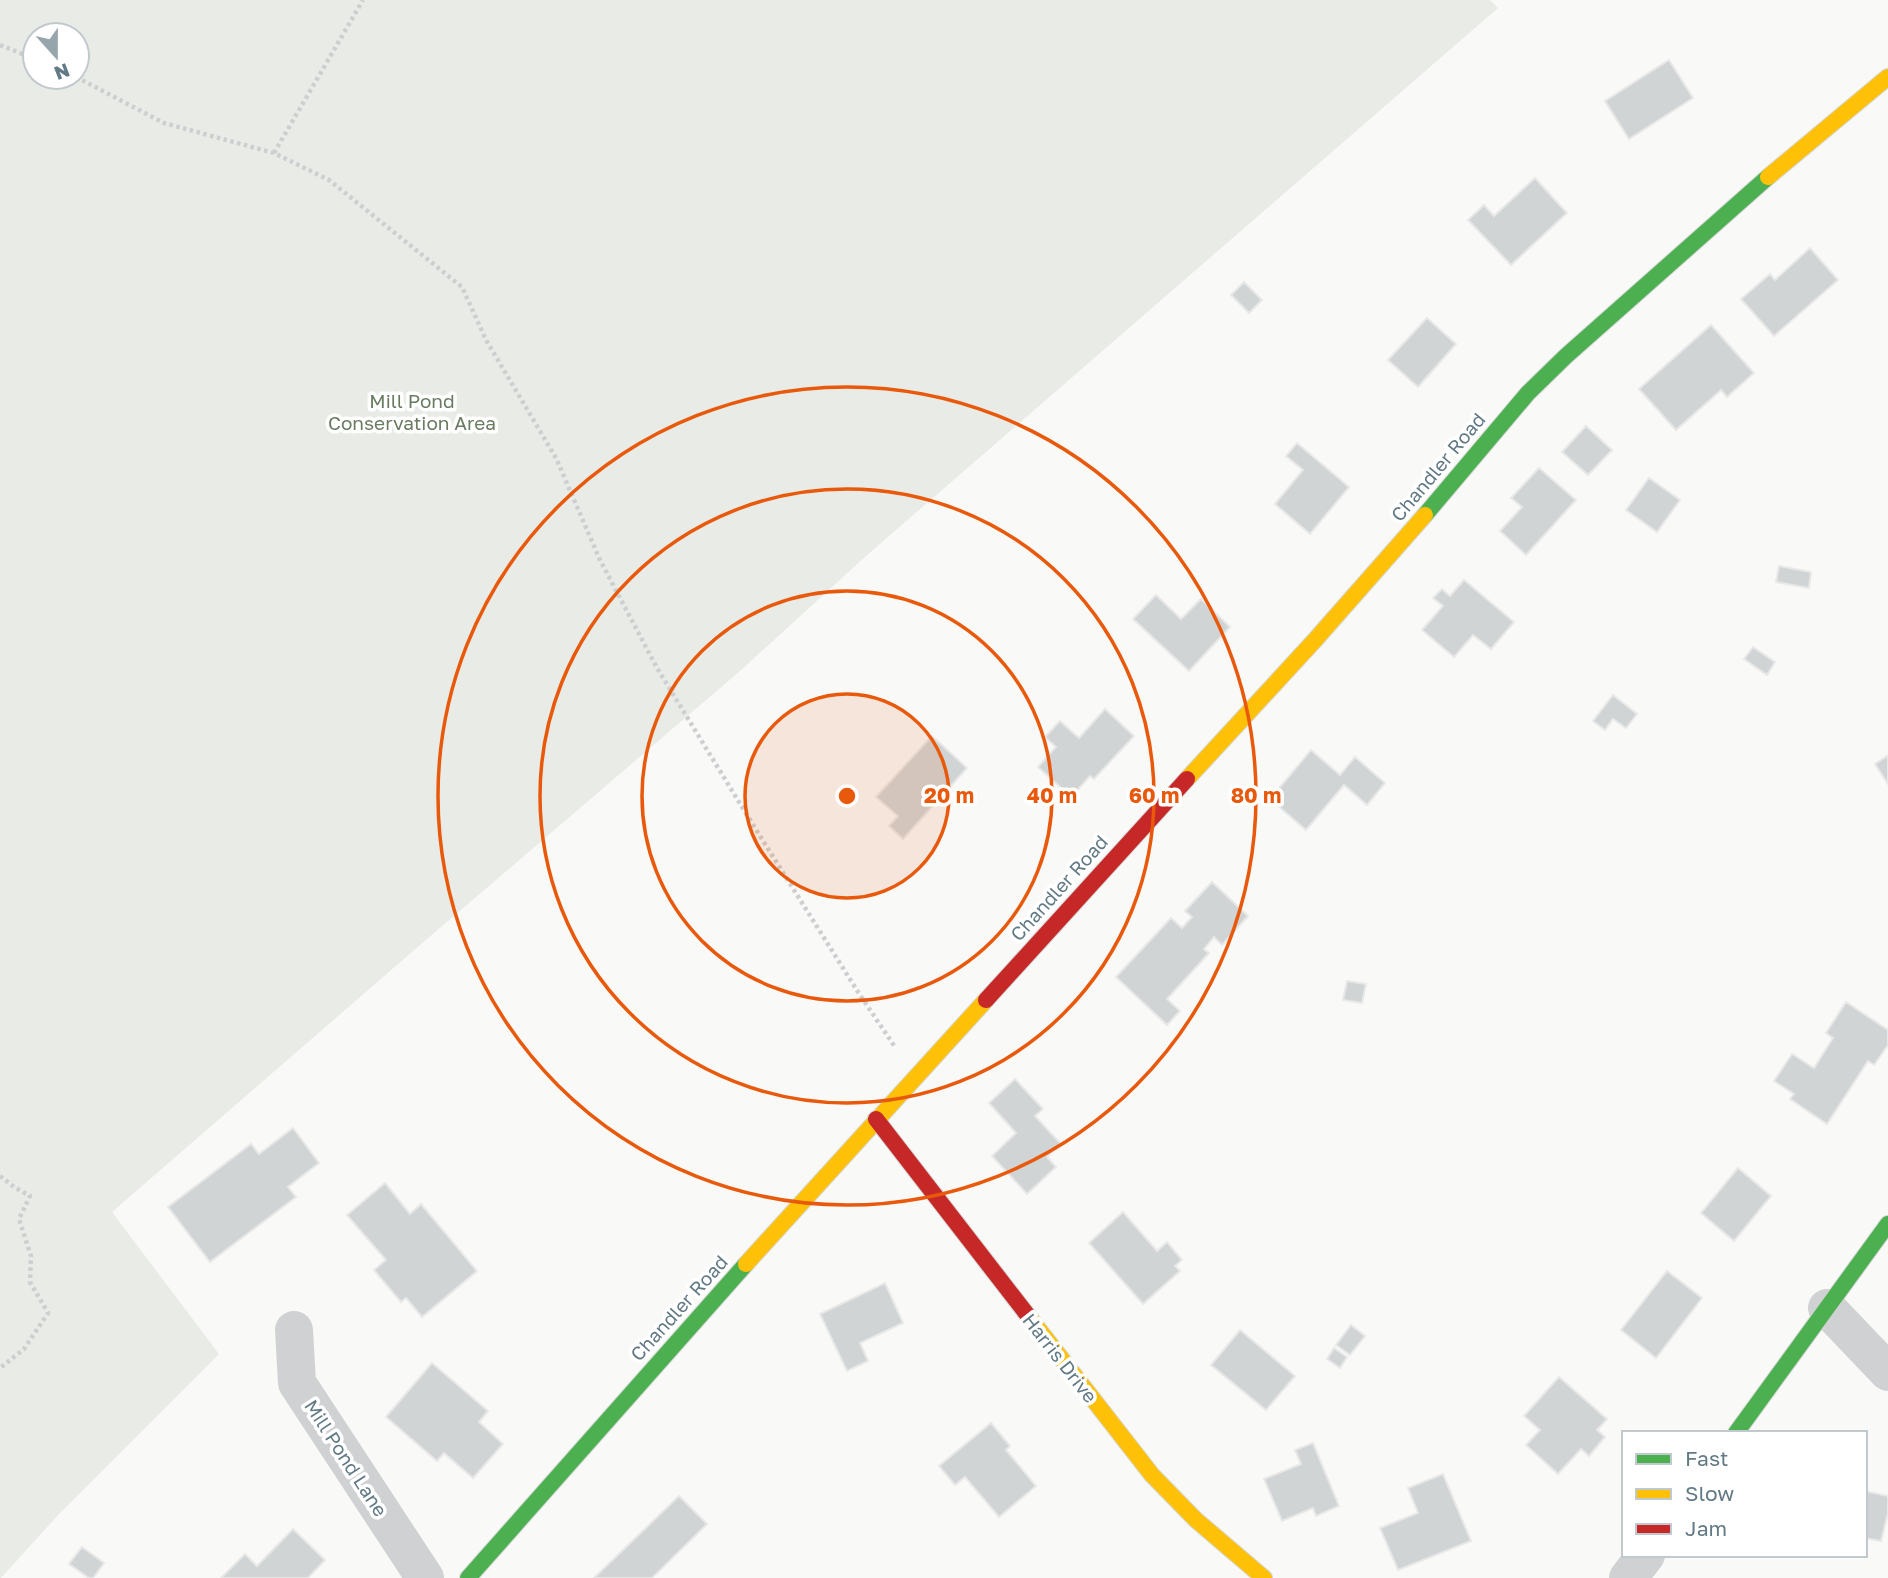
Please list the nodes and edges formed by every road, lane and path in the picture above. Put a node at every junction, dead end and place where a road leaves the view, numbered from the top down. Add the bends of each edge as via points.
1 (363, 0) edge
2 (0, 45) edge
3 (21, 53) edge
4 (1888, 77) edge
5 (91, 85) edge
6 (274, 153) junction
7 (916, 1076) junction
8 (876, 1119) junction
9 (0, 1176) edge
10 (1888, 1224) edge
11 (1827, 1308) junction
12 (294, 1330) dead end
13 (0, 1368) edge
14 (1888, 1372) edge
15 (1737, 1431) edge
16 (1644, 1557) edge
17 (425, 1578) edge
18 (468, 1578) edge
19 (1264, 1578) edge
20 (1628, 1578) edge

1 - 6 path
2 - 3 path
4 - 7 street, Chandler Road via 1767,178 1528,393 1332,621
5 - 6 path via 164,123
6 - 7 path via 329,180 462,287 486,340 556,458 600,560 657,668 858,992
7 - 8 street, Chandler Road
8 - 18 street, Chandler Road
8 - 19 street, Harris Drive via 1152,1475
9 - 13 path via 30,1196 19,1219 31,1256 30,1282 48,1313 24,1349
10 - 11 street
11 - 14 street
11 - 15 street
12 - 17 street, Mill Pond Lane via 297,1383
16 - 20 street

